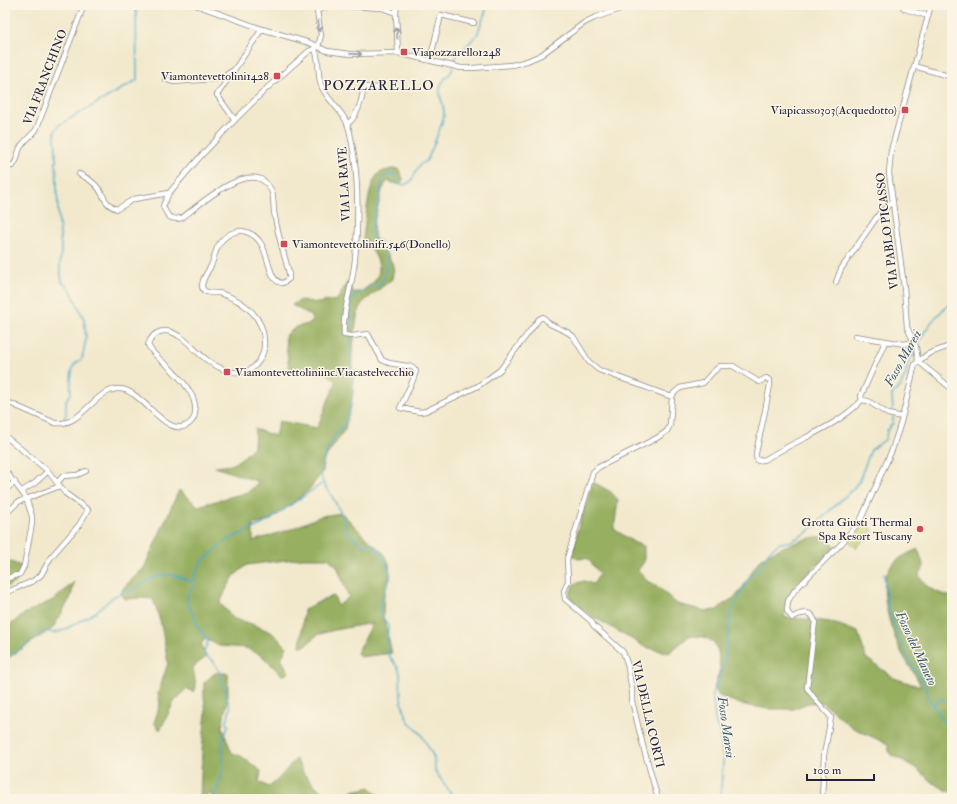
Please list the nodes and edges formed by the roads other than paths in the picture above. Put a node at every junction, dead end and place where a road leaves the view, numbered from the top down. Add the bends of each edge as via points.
1 (84, 5) edge
2 (196, 5) edge
3 (316, 5) edge
4 (397, 5) edge
5 (632, 5) edge
6 (901, 5) edge
7 (931, 5) edge
8 (317, 11) junction
9 (396, 13) junction
10 (928, 16) junction
11 (474, 23) dead end
12 (262, 29) junction
13 (316, 48) junction
14 (398, 53) junction
15 (430, 60) junction
16 (914, 66) junction
17 (235, 68) junction
18 (952, 77) edge
19 (165, 79) dead end
20 (380, 88) dead end
21 (235, 120) junction
22 (347, 124) junction
23 (5, 164) edge
24 (79, 174) dead end
25 (169, 193) junction
26 (893, 201) junction
27 (836, 282) dead end
28 (855, 336) dead end
29 (885, 342) junction
30 (914, 345) junction
31 (949, 346) edge
32 (918, 362) junction
33 (952, 390) edge
34 (672, 397) junction
35 (862, 400) junction
36 (5, 401) edge
37 (902, 417) junction
38 (5, 436) edge
39 (5, 470) edge
40 (86, 470) dead end
41 (48, 471) junction
42 (15, 482) junction
43 (59, 484) junction
44 (5, 490) edge
45 (22, 491) junction
46 (26, 498) junction
47 (5, 514) edge
48 (5, 545) edge
49 (5, 579) edge
50 (5, 593) edge
51 (658, 799) edge
52 (822, 799) edge

1 - 23 street, VIA FRANCHINO via 36,130 22,144 16,163 12,166
2 - 12 street
3 - 8 street, VIA LA RAVE
4 - 9 street
5 - 15 street via 584,23 541,55 527,61 512,65 472,68
6 - 10 street via 905,9
7 - 10 street, VIA PABLO PICASSO
8 - 9 street via 329,5 382,8
8 -> 13 street, VIA LA RAVE via 320,35
14 -> 9 street
10 - 16 street, VIA PABLO PICASSO
11 - 15 street via 441,15
12 - 13 street via 303,41
12 - 17 street
13 -> 14 street via 336,53
13 - 21 street via 309,51 267,88
13 - 22 street, VIA LA RAVE via 321,85
14 - 15 street
16 - 18 street
16 - 26 street, VIA PABLO PICASSO via 891,152 889,173
17 - 19 street via 224,77 214,79 173,82
17 - 21 street via 217,95
20 - 22 street via 363,89 362,102
21 - 25 street
22 - 34 street, VIA LA RAVE via 356,167 358,205 355,260 345,312 346,336 368,334 382,360 415,369 401,409 420,412 429,410 482,384 500,370 543,317 550,324 573,336 589,362 599,370
24 - 25 street via 90,179 106,203 117,209 134,199
25 - 36 street via 163,206 168,217 177,220 238,180 256,177 269,185 274,201 274,216 290,273 289,279 283,283 276,280 260,241 251,233 238,231 227,236 218,245 202,285 203,290 207,292 218,293 241,302 256,317 265,337 260,361 253,368 237,373 219,367 201,356 173,332 158,332 153,335 148,345 151,351 190,391 195,404 192,421 176,427 166,424 134,394 119,389 104,394 80,415 62,424
26 - 27 street via 879,214 841,269
26 - 30 street, VIA PABLO PICASSO via 907,327
28 - 29 street
29 - 30 street
29 - 35 street via 861,396
30 - 32 street, VIA PABLO PICASSO
31 - 32 street via 928,354
32 - 33 street
32 - 37 street via 913,367
34 - 35 street via 680,388 703,383 720,366 733,366 759,382 768,379 770,385 756,453 756,459 760,461 830,425
34 - 51 street, VIA DELLA CORTI via 670,425 667,431 593,472 567,559 568,581 563,596 623,652 632,701
35 - 37 street via 888,414
37 - 52 street via 892,450 861,519 842,544 795,590 788,601 787,611 792,618 805,613 811,614 815,621 807,688 831,717 824,754
38 - 41 street
39 - 42 street
40 - 43 street via 77,475 63,476
41 - 43 street
41 - 45 street
42 - 44 street
42 - 45 street
43 - 46 street
43 - 50 street via 88,510 41,575
45 - 46 street
46 - 47 street
46 - 49 street via 32,524 24,566 20,574
47 - 48 street

